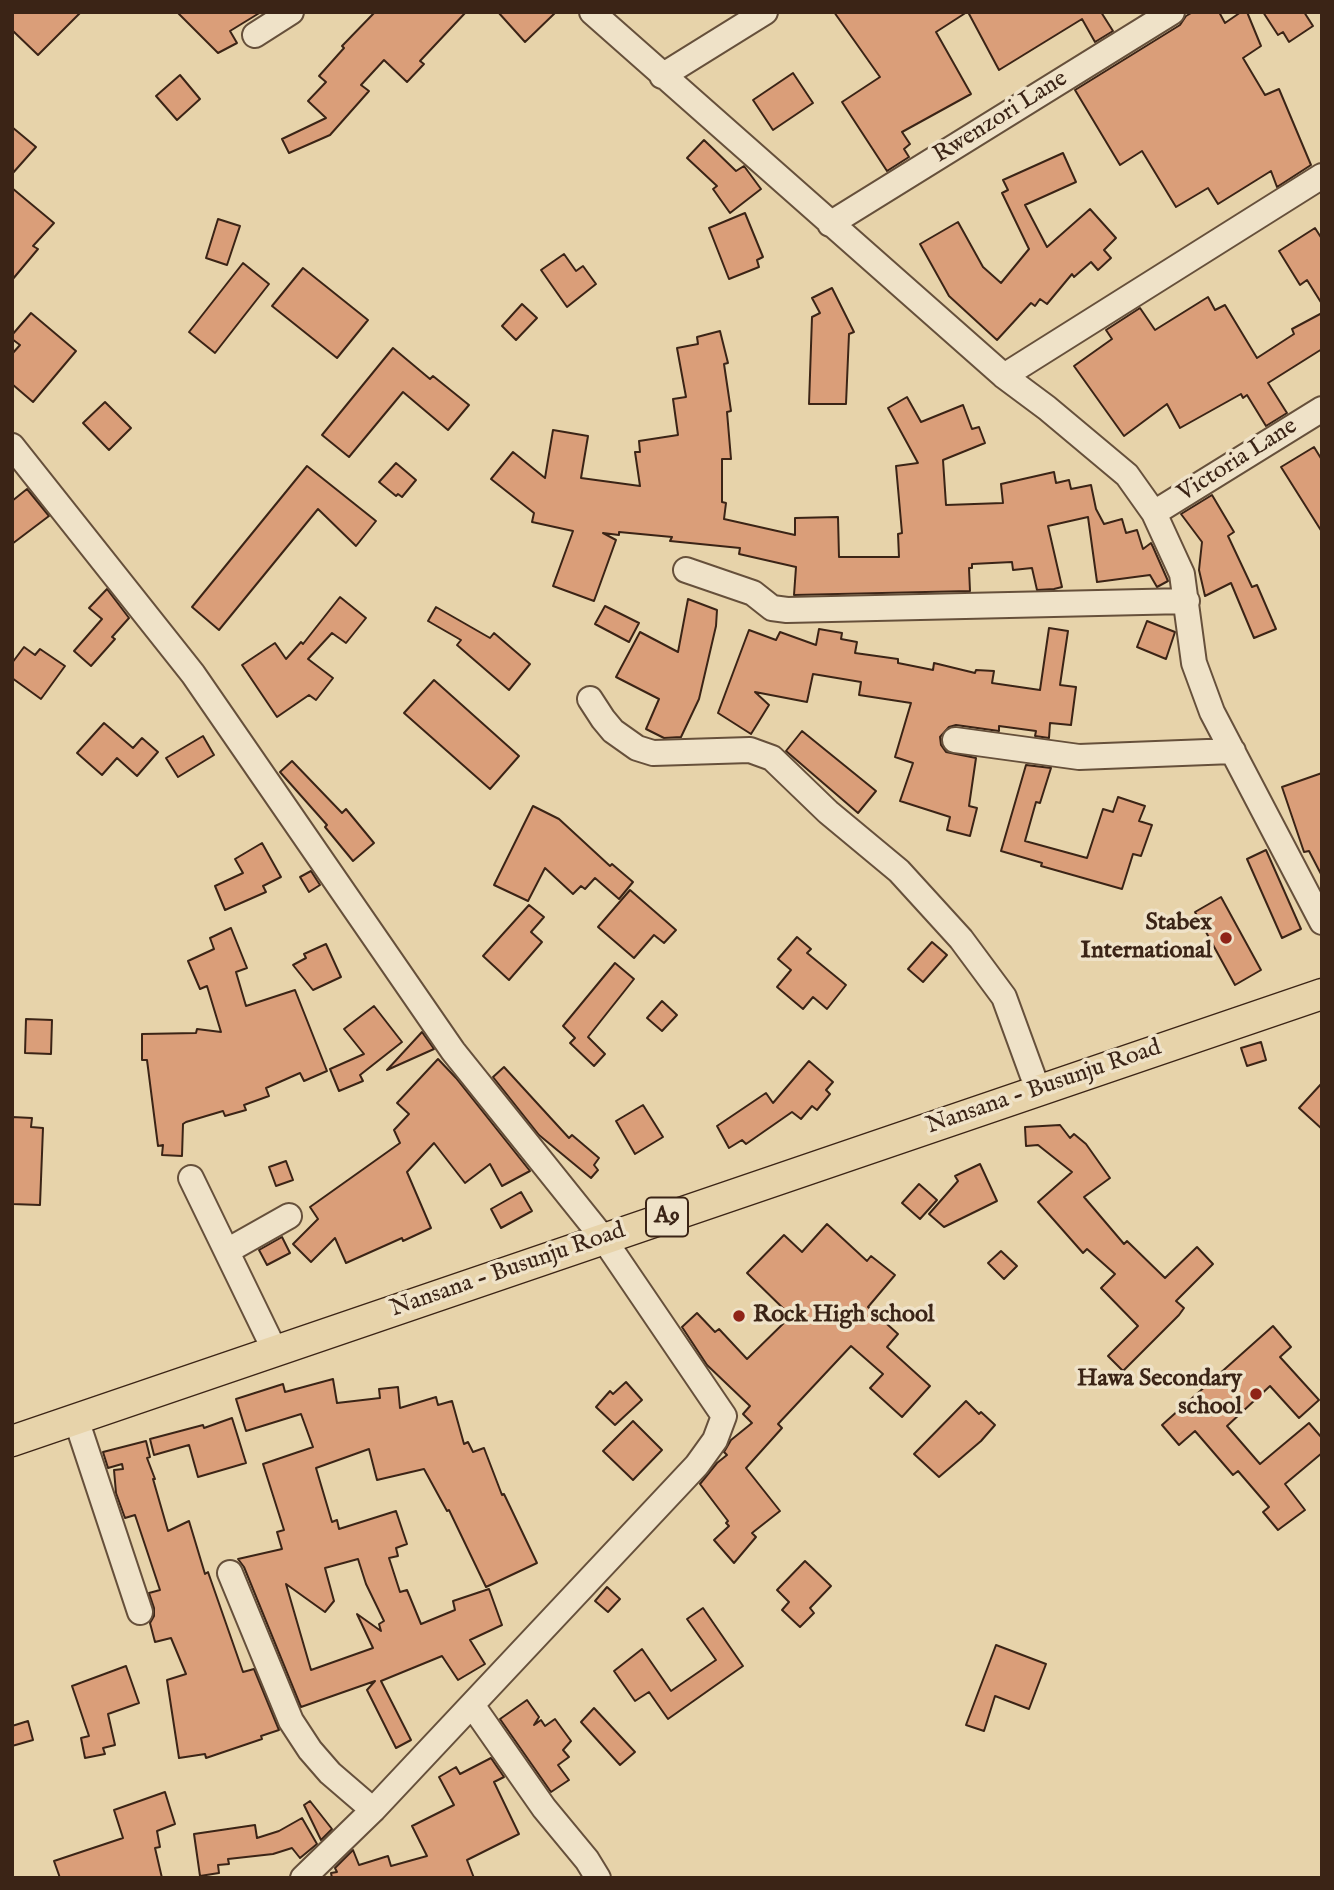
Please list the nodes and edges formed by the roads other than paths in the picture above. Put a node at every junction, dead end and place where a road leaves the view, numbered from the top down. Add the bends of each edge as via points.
1 (292, 12) edge
2 (592, 12) edge
3 (765, 12) edge
4 (1172, 12) edge
5 (255, 35) dead end
6 (662, 76) junction
7 (1322, 176) edge
8 (830, 224) junction
9 (1004, 376) junction
10 (1322, 409) edge
11 (12, 446) edge
12 (21, 476) edge
13 (1154, 513) junction
14 (686, 570) dead end
15 (1187, 601) junction
16 (590, 699) dead end
17 (955, 740) dead end
18 (1233, 751) junction
19 (1322, 922) edge
20 (1322, 994) edge
21 (1038, 1090) junction
22 (191, 1178) dead end
23 (289, 1216) dead end
24 (603, 1238) junction
25 (227, 1251) junction
26 (275, 1350) junction
27 (76, 1419) junction
28 (12, 1441) edge
29 (230, 1573) dead end
30 (140, 1612) dead end
31 (472, 1705) junction
32 (373, 1810) junction
33 (312, 1874) edge
34 (598, 1878) edge

1 - 5 street
2 - 6 street
3 - 6 street
4 - 8 street, Rwenzori Lane
6 - 8 street
7 - 9 street
8 - 9 street
9 - 13 street via 1127,475
10 - 13 street, Victoria Lane
11 - 12 street
12 - 24 street via 193,674 453,1051
13 - 15 street via 1182,574
14 - 15 street via 752,593 772,608 787,610
15 - 18 street via 1194,663
16 - 21 street via 613,731 637,748 653,753 750,750 772,758 899,871 961,939 1004,997
17 - 18 street via 1079,757
18 - 19 street
20 - 21 main road, Nansana - Busunju Road / A9
21 - 24 main road, Nansana - Busunju Road / A9
22 - 25 street
23 - 25 street
24 - 26 main road, Nansana - Busunju Road / A9
24 - 31 street via 724,1416 698,1465
25 - 26 street
26 - 27 main road, Nansana - Busunju Road / A9
27 - 28 main road, Nansana - Busunju Road / A9
27 - 30 street
29 - 32 street via 291,1721 330,1773
31 - 32 street
31 - 34 street
32 - 33 street

